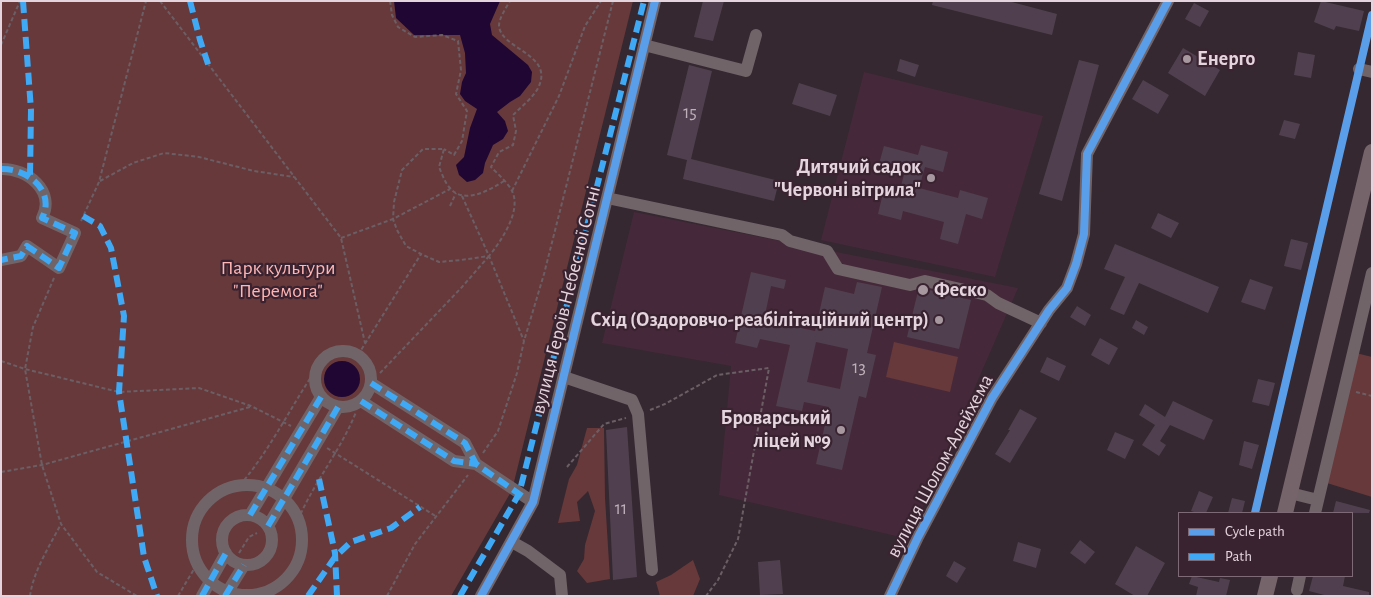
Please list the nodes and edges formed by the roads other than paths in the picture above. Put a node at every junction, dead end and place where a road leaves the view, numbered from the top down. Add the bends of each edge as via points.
1 (655, 1) edge
2 (1168, 1) edge
3 (756, 35) dead end
4 (644, 45) junction
5 (1372, 152) edge
6 (1, 169) edge
7 (607, 198) junction
8 (1, 260) edge
9 (1372, 273) edge
10 (1041, 323) junction
11 (564, 377) junction
12 (370, 383) junction
13 (321, 397) junction
14 (360, 401) junction
15 (338, 407) junction
16 (476, 464) junction
17 (266, 488) junction
18 (1290, 493) junction
19 (283, 498) junction
20 (1318, 500) junction
21 (533, 502) junction
22 (1285, 512) edge
23 (1315, 512) edge
24 (250, 515) junction
25 (268, 527) junction
26 (512, 542) junction
27 (235, 560) junction
28 (652, 570) dead end
29 (1270, 577) edge
30 (1300, 577) edge
31 (210, 581) junction
32 (1297, 590) dead end
33 (226, 594) edge
34 (250, 595) edge
35 (202, 596) edge
36 (481, 596) edge
37 (562, 596) edge
38 (890, 596) edge
39 (1266, 596) edge

1 - 4 street, вулиця Героїв Небесної Сотні
2 - 10 street, вулиця Шолом-Алейхема via 1087,154 1084,234 1076,264 1067,288
3 - 4 street via 746,72
4 - 7 street, вулиця Героїв Небесної Сотні
5 - 18 main road
6 - 8 street via 24,173 37,183 45,195 47,209 42,218 75,233 59,268 27,246 21,256
7 - 10 street via 782,235 790,241 827,251 838,269 910,285 926,281 987,295
7 - 11 street, вулиця Героїв Небесної Сотні
9 - 20 street
10 - 38 street, вулиця Шолом-Алейхема via 992,398
11 - 21 street, вулиця Героїв Небесної Сотні
11 - 28 street via 632,400 638,414
12 - 13 street via 368,367 358,356 347,351 338,352 318,364 315,383
12 - 14 street via 367,394
12 - 16 street via 465,443
13 - 15 street
13 - 17 street
14 - 15 street
14 - 16 street via 454,460
15 - 19 street
16 - 21 street
17 - 19 street
17 - 24 street
17 - 31 street via 240,485 221,491 200,510 193,528 192,547 197,564
18 - 20 street
18 - 22 main road
19 - 25 street
19 - 34 street via 298,520 301,550 295,567 277,586
20 - 23 street
21 - 26 street, вулиця Героїв Небесної Сотні
24 - 25 street
24 - 27 street via 236,518 225,528 222,543
25 - 27 street via 272,542 268,554 258,562
26 - 36 street, вулиця Героїв Небесної Сотні
26 - 37 street via 560,575
27 - 31 street
27 - 33 street
29 - 39 main road
30 - 32 street
31 - 33 street
31 - 35 street
33 - 34 street

